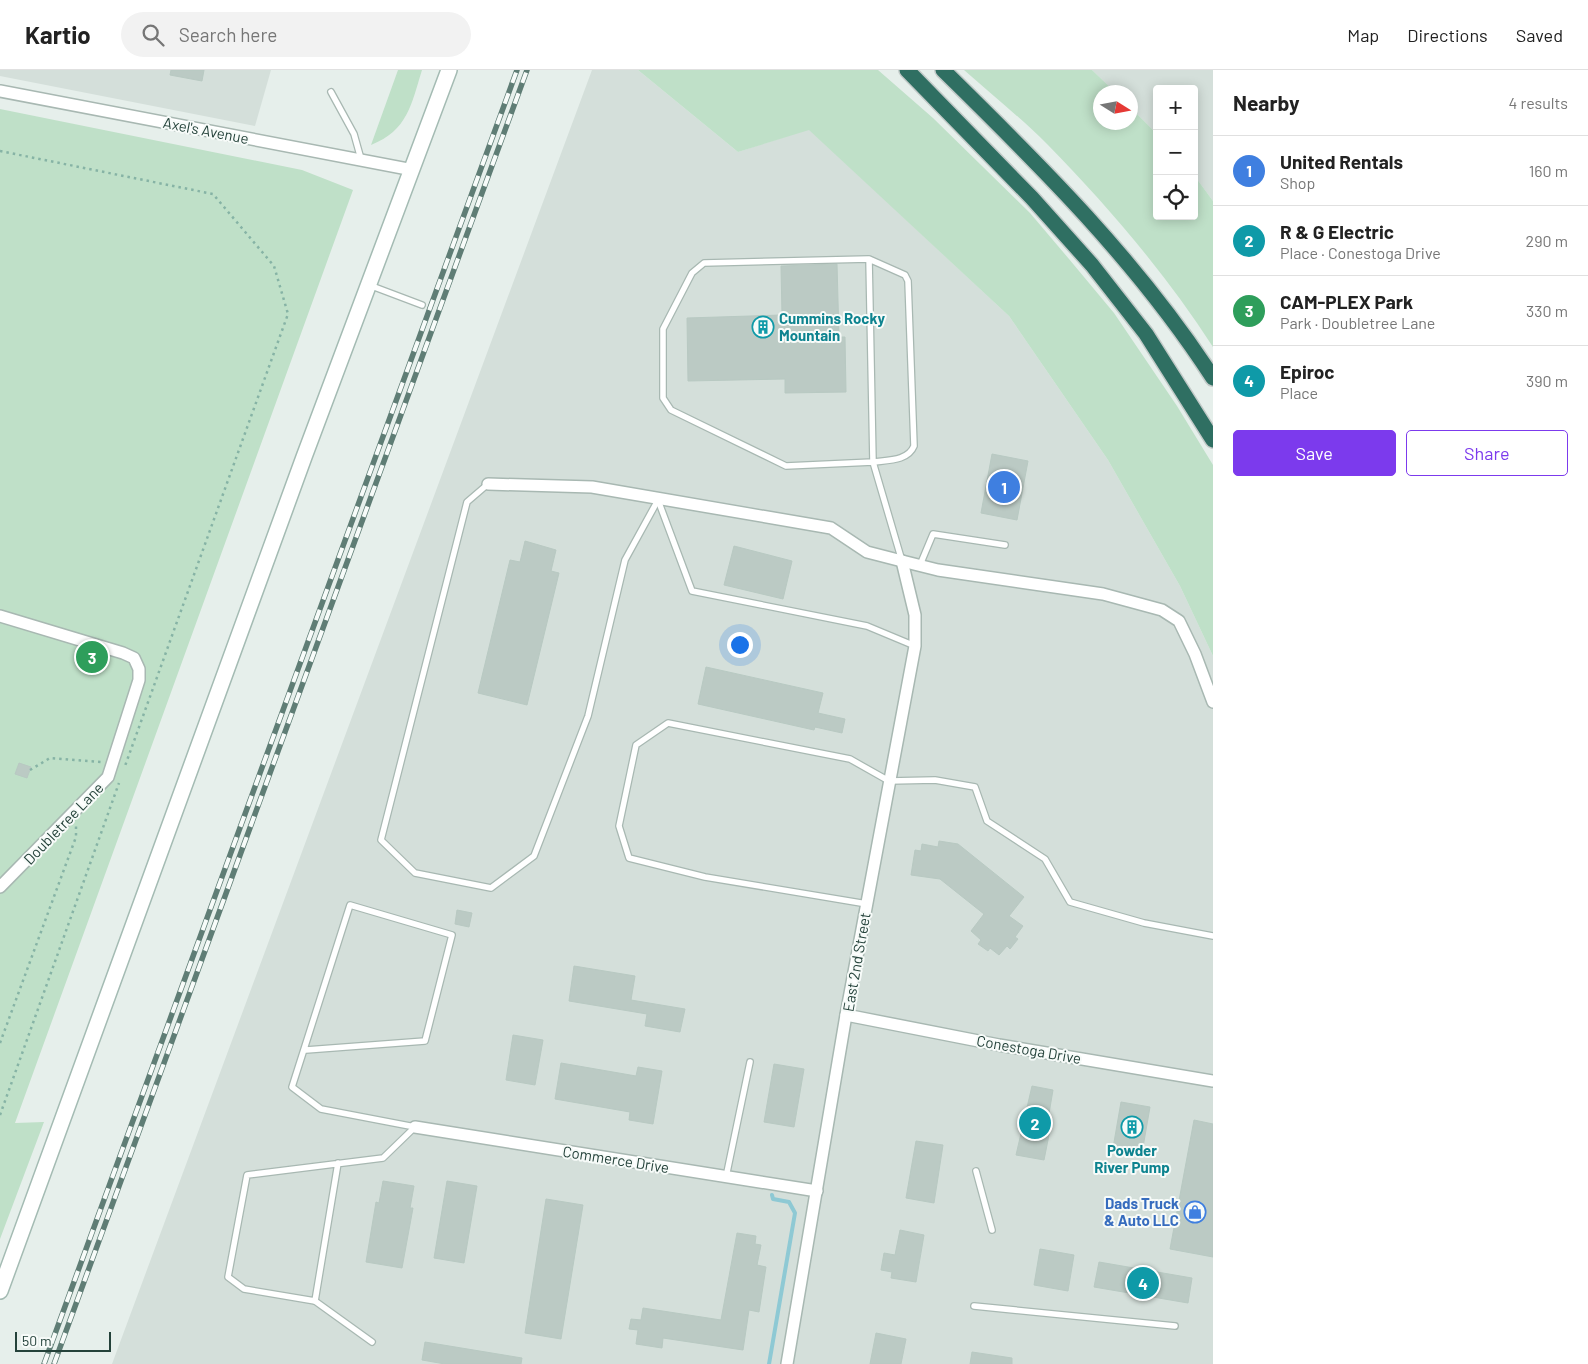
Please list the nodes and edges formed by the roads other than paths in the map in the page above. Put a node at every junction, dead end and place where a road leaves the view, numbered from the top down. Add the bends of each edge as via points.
1 (449, 70) edge
2 (907, 70) edge
3 (942, 70) edge
4 (0, 92) edge
5 (331, 92) dead end
6 (361, 159) junction
7 (413, 170) junction
8 (869, 259) junction
9 (369, 286) junction
10 (422, 305) dead end
11 (1213, 378) edge
12 (1213, 440) edge
13 (874, 462) junction
14 (488, 484) joint
15 (658, 500) junction
16 (1005, 545) dead end
17 (902, 561) junction
18 (920, 565) junction
19 (0, 616) edge
20 (915, 646) junction
21 (1213, 702) edge
22 (889, 781) junction
23 (0, 887) edge
24 (866, 904) junction
25 (1213, 936) edge
26 (846, 1015) junction
27 (306, 1050) junction
28 (750, 1062) dead end
29 (1213, 1081) edge
30 (415, 1127) junction
31 (338, 1164) junction
32 (976, 1172) dead end
33 (726, 1177) junction
34 (816, 1192) junction
35 (992, 1230) dead end
36 (0, 1290) edge
37 (315, 1301) junction
38 (974, 1306) dead end
39 (1175, 1326) dead end
40 (372, 1342) dead end
41 (787, 1364) edge

1 - 7 main road
2 - 12 highway via 1032,198 1092,265 1146,334
3 - 11 highway via 1048,174 1137,272
4 - 6 street, Axel's Avenue
5 - 6 lane via 354,134
6 - 7 street, Axel's Avenue
7 - 9 main road
8 - 13 lane
8 - 13 lane via 908,277 914,446 911,454 906,456
8 - 13 lane via 704,263 692,273 666,322 662,337 663,398 671,410 786,466
9 - 10 lane
9 - 36 main road
13 - 17 lane
14 - 15 street via 592,487
14 - 15 lane via 466,502 381,840 416,873 491,888 534,856 588,716 625,560
15 - 17 street via 831,528 867,552
15 - 20 lane via 692,591 867,626
16 - 18 lane via 933,534
17 - 18 street
17 - 20 street, East 2nd Street via 916,615
18 - 21 street via 1103,594 1162,610 1179,621 1196,654
19 - 23 street, Doubletree Lane via 134,658 139,669 139,680 108,777
20 - 22 street, East 2nd Street
22 - 24 street, East 2nd Street
22 - 24 lane via 850,759 668,723 636,745 619,826 629,858 706,877
22 - 25 lane via 935,780 975,787 986,821 1045,859 1070,902
24 - 26 street, East 2nd Street
26 - 29 street, Conestoga Drive
26 - 34 street, East 2nd Street
27 - 27 lane via 350,905 452,935 426,1041
27 - 30 lane via 292,1087 321,1109
28 - 33 lane
30 - 31 lane via 383,1158
30 - 33 street, Commerce Drive
31 - 37 lane
31 - 37 lane via 247,1175 228,1277 244,1289
32 - 35 lane
33 - 34 street, Commerce Drive
34 - 41 street, East 2nd Street
37 - 40 lane
38 - 39 lane

